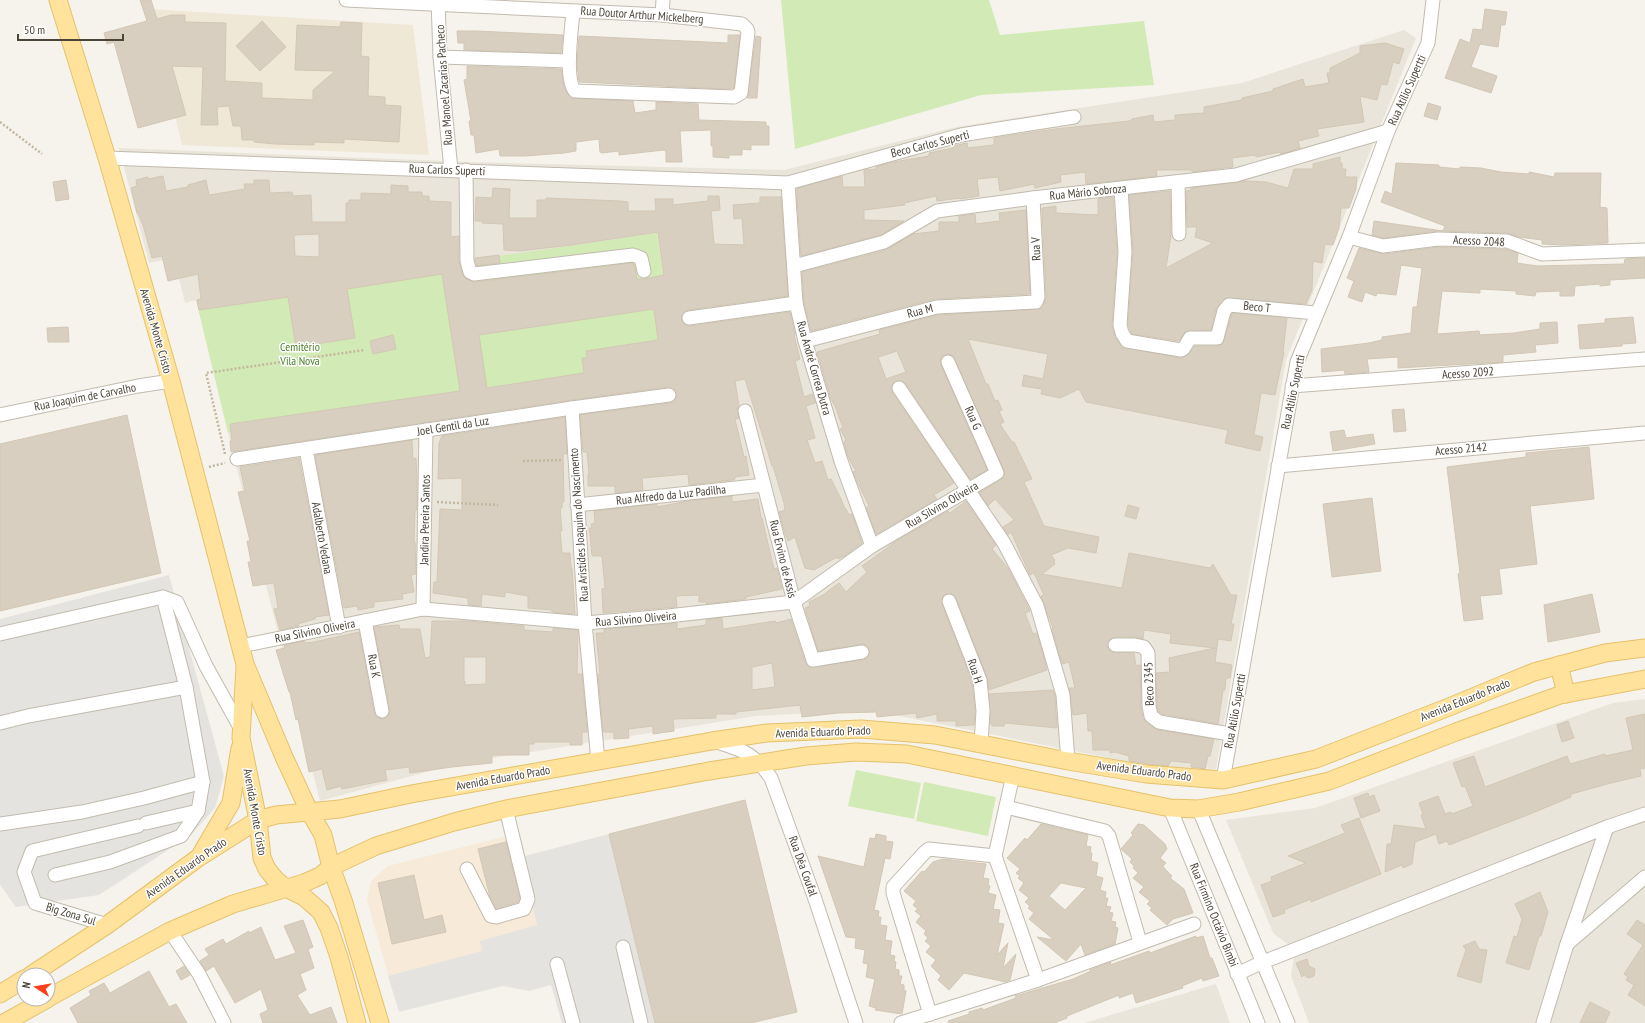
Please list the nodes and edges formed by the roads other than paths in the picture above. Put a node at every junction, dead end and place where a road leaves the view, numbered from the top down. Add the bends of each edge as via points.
1 (58, 0) edge
2 (346, 0) edge
3 (663, 0) edge
4 (1433, 0) edge
5 (438, 2) edge
6 (552, 5) edge
7 (573, 11) junction
8 (662, 15) junction
9 (440, 57) junction
10 (569, 61) junction
11 (1074, 117) dead end
12 (1388, 131) junction
13 (107, 158) junction
14 (451, 170) junction
15 (466, 170) junction
16 (1178, 182) junction
17 (788, 183) junction
18 (1121, 189) junction
19 (1033, 198) junction
20 (1179, 234) dead end
21 (1349, 237) junction
22 (1645, 250) edge
23 (794, 266) junction
24 (644, 271) dead end
25 (1037, 301) joint
26 (796, 303) junction
27 (1316, 313) junction
28 (689, 318) dead end
29 (805, 342) junction
30 (1645, 359) edge
31 (948, 362) dead end
32 (170, 382) junction
33 (1292, 386) junction
34 (900, 388) dead end
35 (669, 395) dead end
36 (572, 408) junction
37 (745, 411) dead end
38 (0, 415) edge
39 (426, 430) junction
40 (1645, 432) edge
41 (306, 449) junction
42 (230, 459) road end
43 (1278, 466) junction
44 (997, 473) joint
45 (764, 485) junction
46 (969, 490) junction
47 (577, 505) junction
48 (872, 546) junction
49 (163, 598) junction
50 (949, 601) dead end
51 (794, 602) junction
52 (423, 609) junction
53 (365, 621) junction
54 (585, 623) junction
55 (339, 627) junction
56 (0, 634) edge
57 (1115, 644) dead end
58 (240, 646) junction
59 (1645, 648) edge
60 (862, 652) dead end
61 (245, 664) junction
62 (1559, 666) junction
63 (1645, 679) edge
64 (186, 687) junction
65 (1566, 694) junction
66 (382, 711) dead end
67 (0, 723) edge
68 (241, 733) junction
69 (1230, 734) junction
70 (712, 741) junction
71 (981, 744) junction
72 (598, 761) junction
73 (1068, 761) junction
74 (761, 763) junction
75 (1013, 775) junction
76 (1223, 780) junction
77 (203, 782) junction
78 (1007, 803) junction
79 (1170, 808) junction
80 (506, 809) junction
81 (1198, 809) junction
82 (198, 811) junction
83 (309, 811) junction
84 (1645, 814) edge
85 (180, 816) junction
86 (258, 820) junction
87 (0, 824) edge
88 (1607, 827) junction
89 (181, 836) junction
90 (996, 856) junction
91 (198, 858) junction
92 (331, 867) junction
93 (467, 870) dead end
94 (55, 875) dead end
95 (1645, 877) edge
96 (286, 888) junction
97 (1194, 924) dead end
98 (107, 925) junction
99 (170, 931) junction
100 (1140, 942) junction
101 (1567, 944) junction
102 (623, 947) dead end
103 (1263, 962) junction
104 (557, 964) dead end
105 (43, 967) edge
106 (1237, 974) junction
107 (1038, 980) junction
108 (16, 984) edge
109 (0, 994) edge
110 (56, 994) edge
111 (33, 1007) edge
112 (930, 1014) junction
113 (4, 1023) edge
114 (224, 1023) edge
115 (357, 1023) edge
116 (380, 1023) edge
117 (573, 1023) edge
118 (641, 1023) edge
119 (856, 1023) edge
120 (901, 1023) edge
121 (1258, 1023) edge
122 (1288, 1023) edge
123 (1543, 1023) edge

1 - 13 main road, Avenida Monte Cristo
2 - 5 street, Rua Doutor Arthur Mickelberg
3 - 8 street
4 - 12 street, Rua Atílio Supertti via 1428,43
5 - 6 street, Rua Doutor Arthur Mickelberg
5 - 9 street, Rua Manoel Zacarias Pacheco
6 - 7 street, Rua Doutor Arthur Mickelberg
7 - 8 street, Rua Doutor Arthur Mickelberg
7 - 10 street
8 - 10 street, Rua Doutor Arthur Mickelberg via 739,23 745,26 748,32 741,93 734,97 579,92 575,91 571,84
9 - 10 street
9 - 14 street, Rua Manoel Zacarias Pacheco
11 - 17 street, Beco Carlos Superti via 961,135
12 - 16 street, Rua Mário Sobroza via 1236,175
12 - 21 street, Rua Atílio Supertti
13 - 14 street, Rua Carlos Superti
13 - 32 main road, Avenida Monte Cristo
14 - 15 street, Rua Carlos Superti
15 - 17 street, Rua Carlos Superti
15 - 24 street via 467,261 470,272 474,274 634,255 641,258
16 - 18 street, Rua Mário Sobroza
16 - 20 street
17 - 23 street, Rua André Correa Dutra
18 - 19 street, Rua Mário Sobroza
18 - 27 street, Beco T via 1125,252 1120,325 1127,341 1177,351 1184,348 1190,338 1217,338 1224,311 1229,305
19 - 23 street, Rua Mário Sobroza via 937,211 884,242
19 - 25 street, Rua V
21 - 22 street, Acesso 2048 via 1383,246 1438,239 1507,241 1542,254
21 - 27 street, Rua Atílio Supertti
23 - 26 street, Rua André Correa Dutra
25 - 29 street, Rua M via 937,307
26 - 28 street
26 - 29 street, Rua André Correa Dutra
27 - 33 street, Rua Atílio Supertti via 1297,362
29 - 48 street, Rua André Correa Dutra via 841,461
30 - 33 street, Acesso 2092
31 - 44 street, Rua G
32 - 38 street, Rua Joaquim de Carvalho via 138,386
32 - 58 main road, Avenida Monte Cristo
33 - 43 street, Rua Atílio Supertti
34 - 46 street
35 - 36 street, Joel Gentil da Luz
36 - 39 street, Joel Gentil da Luz
36 - 47 street, Rua Aristídes Joaquim do Nascimento
37 - 45 street, Rua Ervino de Assis
39 - 41 street, Joel Gentil da Luz
39 - 52 street, Jandira Pereira Santos
40 - 43 street, Acesso 2142
41 - 42 street, Joel Gentil da Luz
41 - 55 street, Adalberto Vedana
43 - 69 street, Rua Atílio Supertti
44 - 46 street, Rua Silvino Oliveira
45 - 47 street, Rua Alfredo da Luz Padilha
45 - 51 street, Rua Ervino de Assis
46 - 48 street, Rua Silvino Oliveira
46 - 73 street via 1004,543 1037,606 1063,695
47 - 54 street, Rua Aristídes Joaquim do Nascimento
48 - 51 street, Rua Silvino Oliveira
49 - 56 street
49 - 64 street
49 - 68 street via 177,602 206,666
50 - 71 street, Rua H via 980,680 983,711
51 - 54 street, Rua Silvino Oliveira
51 - 60 street, Rua Ervino de Assis via 813,660
52 - 53 street, Rua Silvino Oliveira
52 - 54 street, Rua Silvino Oliveira
53 - 55 street, Rua Silvino Oliveira
53 - 66 street, Rua K
54 - 72 street, Rua Aristídes Joaquim do Nascimento
55 - 58 street, Rua Silvino Oliveira
57 - 69 street, Beco 2345 via 1144,647 1148,653 1151,716 1159,722
58 - 61 main road, Avenida Monte Cristo
59 - 62 main road, Avenida Eduardo Prado via 1604,654
61 - 68 main road, Avenida Monte Cristo
61 - 83 main road, Avenida Monte Cristo
62 - 65 main road
62 - 76 main road, Avenida Eduardo Prado via 1534,672 1316,759
63 - 65 main road, Avenida Eduardo Prado
64 - 67 street
64 - 77 street
65 - 81 main road, Avenida Eduardo Prado via 1456,732 1329,781
68 - 86 main road, Avenida Monte Cristo
68 - 91 main road via 231,803
69 - 76 street, Rua Atílio Supertti
70 - 71 main road, Avenida Eduardo Prado via 767,734 861,729 935,735
70 - 72 main road, Avenida Eduardo Prado
70 - 74 street, Rua Déa Coufal via 741,750
71 - 73 main road, Avenida Eduardo Prado
72 - 83 main road, Avenida Eduardo Prado via 340,809
73 - 76 main road, Avenida Eduardo Prado via 1146,774
74 - 75 main road, Avenida Eduardo Prado via 856,752 907,754
74 - 80 main road, Avenida Eduardo Prado
74 - 119 street, Rua Déa Coufal via 770,778 813,892
75 - 78 street
75 - 79 main road, Avenida Eduardo Prado
77 - 82 street
77 - 87 street via 82,812
78 - 90 street
78 - 100 street via 1106,831
79 - 81 main road, Avenida Eduardo Prado
79 - 106 street, Rua Firmino Octávio Bimbi
80 - 92 main road, Avenida Eduardo Prado via 376,846
80 - 93 street via 528,899 524,909 496,918 491,916
81 - 103 street
82 - 85 street
82 - 89 street
83 - 86 main road, Avenida Eduardo Prado
83 - 92 main road, Avenida Monte Cristo via 323,834
84 - 88 street
85 - 89 street
85 - 98 street, Big Zona Sul via 32,851 24,872 35,903
86 - 91 main road, Avenida Eduardo Prado
86 - 96 main road, Avenida Monte Cristo via 262,858 267,869
88 - 101 street
88 - 103 street
89 - 94 street via 110,862
90 - 107 street
90 - 112 street via 929,849 893,887
91 - 98 main road, Avenida Eduardo Prado
92 - 96 main road, Avenida Eduardo Prado via 320,876
92 - 116 main road, Avenida Monte Cristo
95 - 101 street
96 - 99 main road, Avenida Eduardo Prado via 233,904
96 - 115 main road, Avenida Monte Cristo via 310,902 320,912 329,928
97 - 100 street
98 - 105 main road, Avenida Eduardo Prado
99 - 110 main road, Avenida Eduardo Prado
99 - 114 street via 199,974
100 - 107 street
101 - 123 street
102 - 118 street
103 - 106 street
103 - 122 street
104 - 117 street
106 - 121 street, Rua Firmino Octávio Bimbi
107 - 112 street
108 - 109 main road
111 - 113 main road, Avenida Eduardo Prado
112 - 120 street

